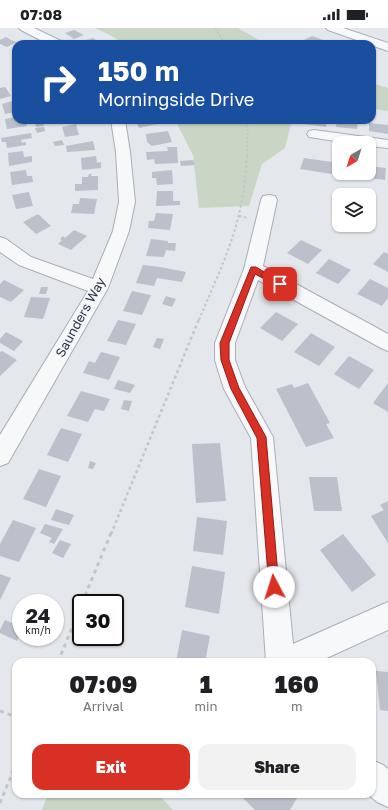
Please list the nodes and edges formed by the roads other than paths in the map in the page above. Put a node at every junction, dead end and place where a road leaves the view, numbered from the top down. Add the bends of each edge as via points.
1 (25, 28) edge
2 (332, 28) edge
3 (49, 40) edge
4 (367, 40) edge
5 (376, 43) edge
6 (388, 47) edge
7 (119, 124) edge
8 (314, 134) dead end
9 (388, 144) edge
10 (268, 200) dead end
11 (0, 243) edge
12 (253, 269) junction
13 (99, 288) junction
14 (388, 343) edge
15 (8, 426) edge
16 (0, 456) edge
17 (388, 616) edge
18 (280, 658) edge
19 (295, 658) edge
20 (376, 780) edge
21 (388, 791) edge

1 - 3 street
2 - 4 street
5 - 6 street
7 - 13 street, Saunders Way via 127,202 122,231
8 - 9 street
10 - 12 street
11 - 13 street via 24,261
12 - 14 street
12 - 18 street via 224,343 225,360 235,389 262,437
13 - 15 street, Saunders Way
15 - 16 street, Saunders Way
17 - 19 street
20 - 21 street

